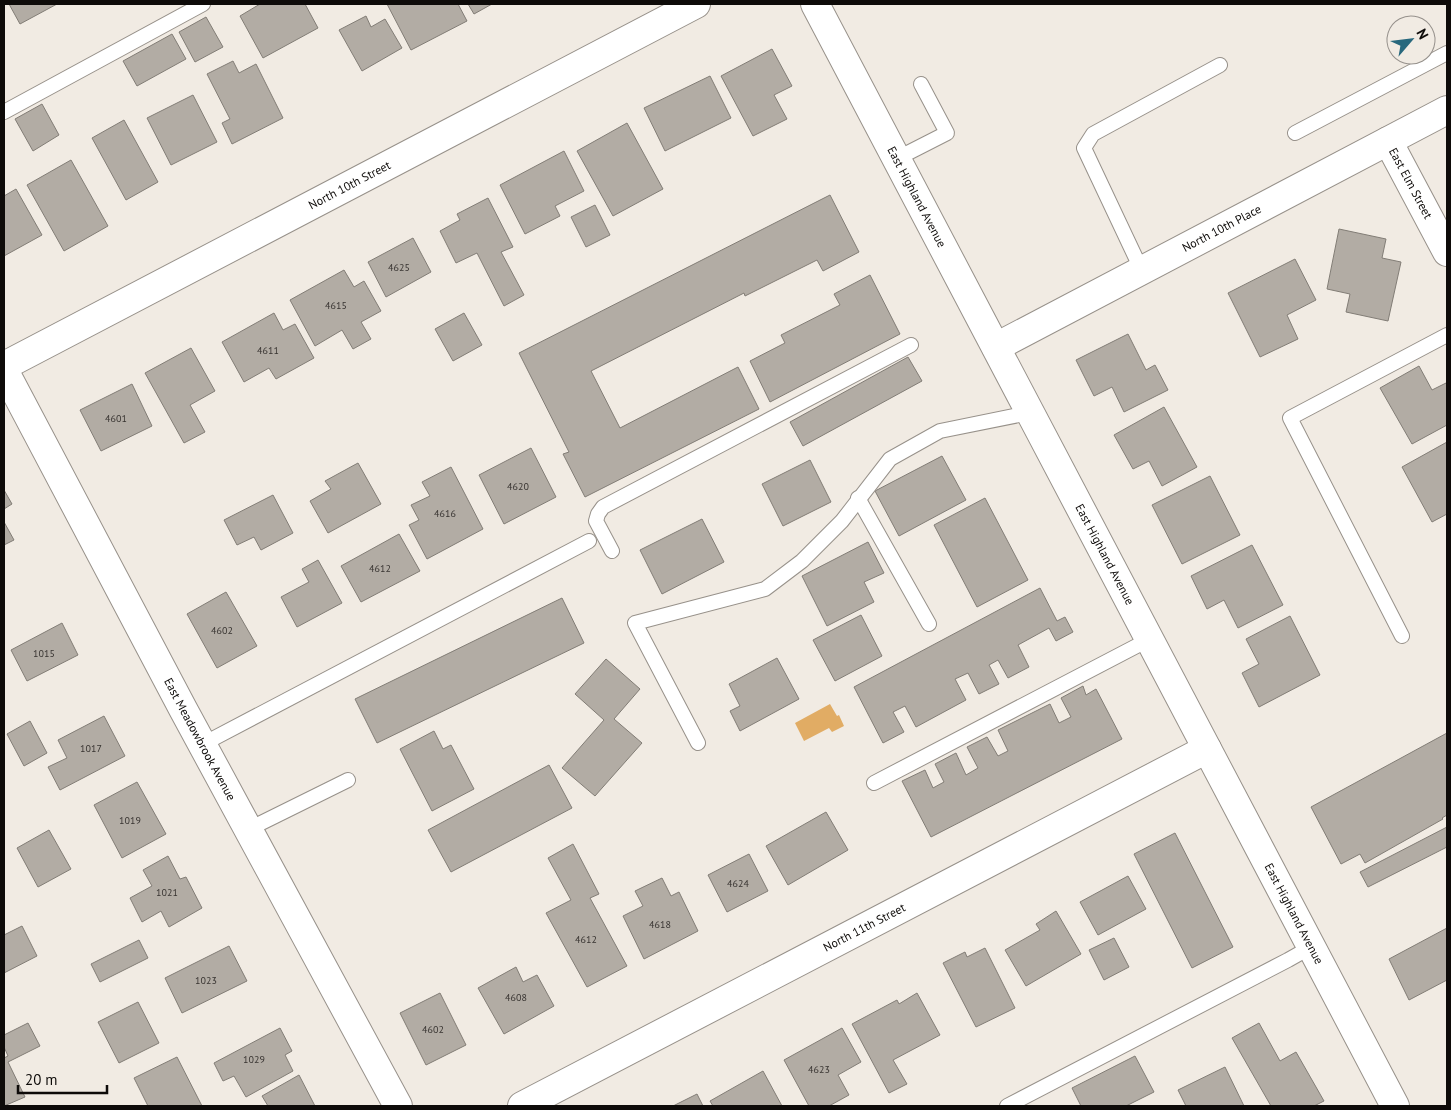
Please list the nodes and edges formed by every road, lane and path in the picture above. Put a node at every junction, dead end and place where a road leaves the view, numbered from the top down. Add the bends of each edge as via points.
1 (203, 4) edge
2 (696, 4) edge
3 (815, 4) edge
4 (1447, 53) edge
5 (1220, 66) dead end
6 (921, 84) dead end
7 (1447, 110) edge
8 (4, 112) edge
9 (1295, 133) dead end
10 (1388, 140) junction
11 (896, 158) junction
12 (1447, 252) edge
13 (1142, 271) junction
14 (1447, 335) edge
15 (911, 346) dead end
16 (996, 348) junction
17 (4, 368) edge
18 (1029, 413) junction
19 (858, 498) junction
20 (589, 541) dead end
21 (612, 551) dead end
22 (929, 624) dead end
23 (1402, 636) dead end
24 (1150, 639) junction
25 (203, 744) junction
26 (698, 744) dead end
27 (1207, 750) junction
28 (348, 780) dead end
29 (874, 783) dead end
30 (248, 829) junction
31 (1311, 947) junction
32 (398, 1106) edge
33 (522, 1106) edge
34 (1007, 1106) edge
35 (1395, 1106) edge

1 - 8 lane
2 - 17 street, North 10th Street
3 - 11 street, East Highland Avenue
4 - 9 lane
5 - 13 lane via 1093,134 1084,148
6 - 11 lane via 947,133
7 - 10 street, North 10th Place
10 - 12 street, East Elm Street
10 - 13 street, North 10th Place
11 - 16 street, East Highland Avenue
13 - 16 street, North 10th Place
14 - 23 lane via 1290,418
15 - 21 lane via 603,507 596,521
16 - 18 street, East Highland Avenue
17 - 25 street, East Meadowbrook Avenue
18 - 19 lane via 940,431 890,459
18 - 24 street, East Highland Avenue
19 - 22 lane
19 - 26 lane via 842,521 802,561 765,589 635,623
20 - 25 lane
24 - 27 street, East Highland Avenue
24 - 29 lane
25 - 30 street, East Meadowbrook Avenue
27 - 31 street, East Highland Avenue
27 - 33 street, North 11th Street
28 - 30 lane
30 - 32 street, East Meadowbrook Avenue
31 - 34 lane
31 - 35 street, East Highland Avenue

